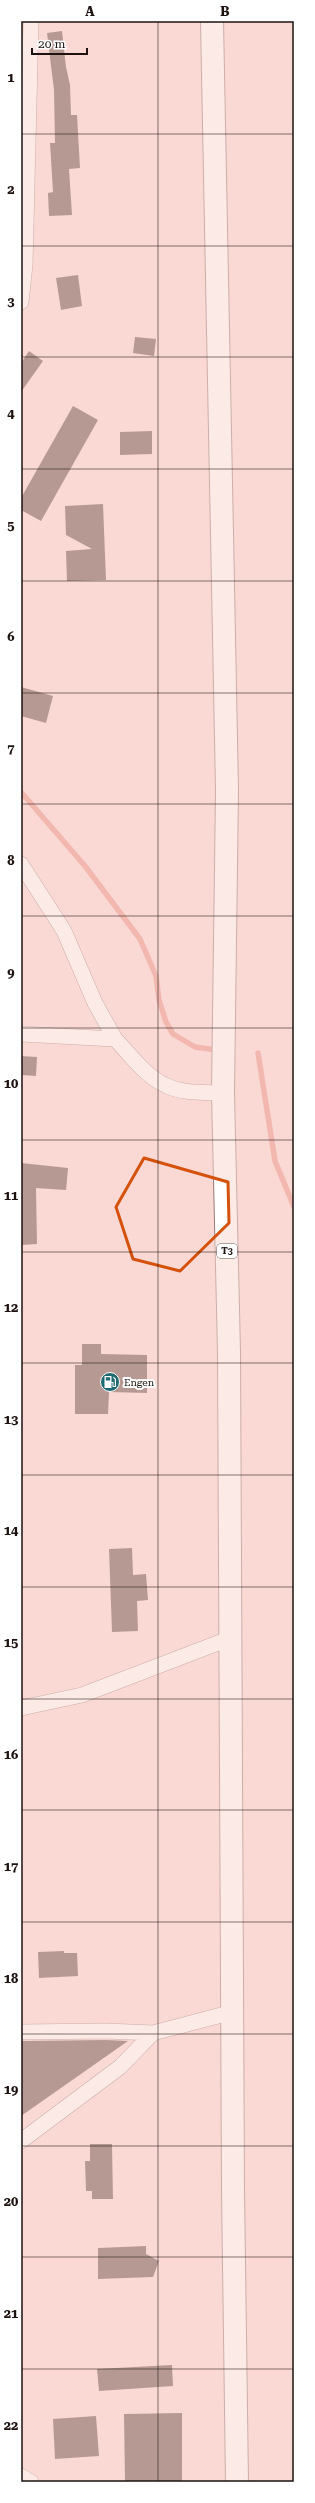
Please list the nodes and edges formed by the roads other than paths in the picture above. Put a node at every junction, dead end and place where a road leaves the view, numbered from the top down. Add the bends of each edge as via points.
1 (31, 21) edge
2 (212, 21) edge
3 (21, 302) edge
4 (21, 864) edge
5 (21, 1034) edge
6 (115, 1039) junction
7 (223, 1093) junction
8 (230, 1638) junction
9 (21, 1708) edge
10 (233, 2012) junction
11 (21, 2032) edge
12 (153, 2033) junction
13 (21, 2141) edge
14 (21, 2476) edge
15 (31, 2482) edge
16 (237, 2482) edge

1 - 3 street via 25,265
2 - 7 highway, T3 via 227,791
4 - 6 street via 64,931 95,1003
5 - 6 street
6 - 7 street via 145,1070 165,1085 186,1092
7 - 8 highway, T3 via 229,1352
8 - 9 street via 82,1694
8 - 10 highway, T3
10 - 12 street
10 - 16 highway, T3 via 232,2190
11 - 12 street
12 - 13 street via 120,2066
14 - 15 street

